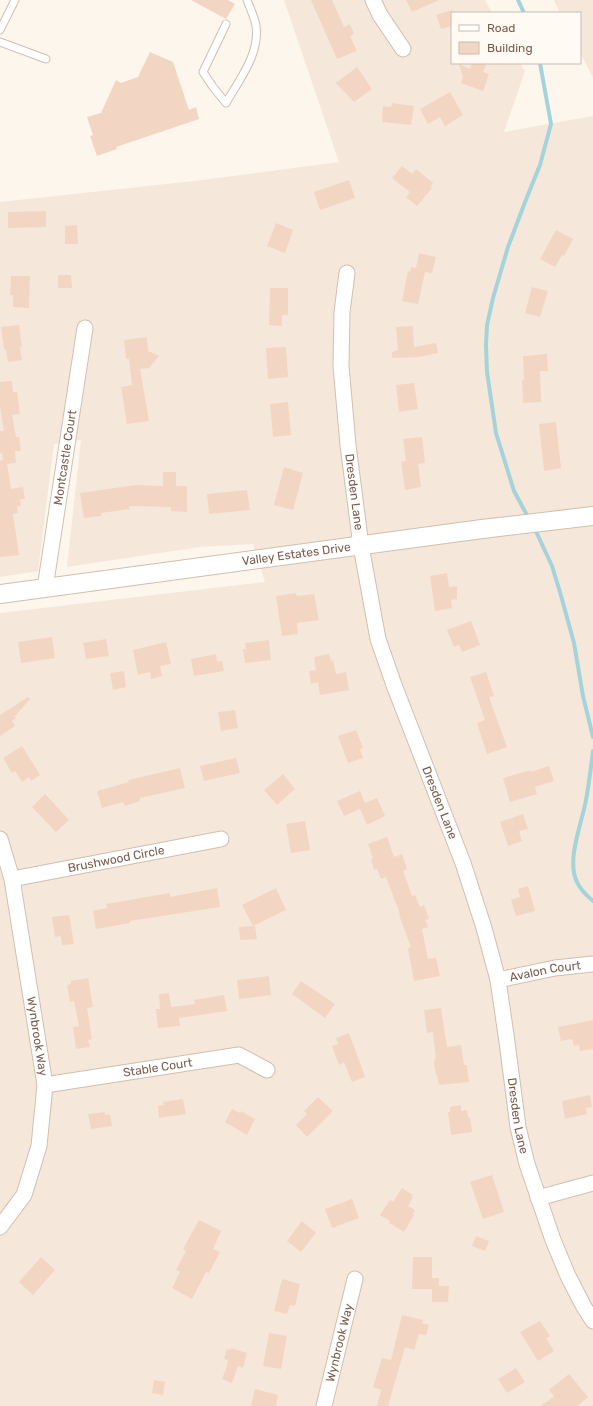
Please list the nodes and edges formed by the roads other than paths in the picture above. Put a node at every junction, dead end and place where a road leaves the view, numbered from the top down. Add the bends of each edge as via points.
1 (15, 0) edge
2 (247, 0) edge
3 (373, 0) edge
4 (226, 24) dead end
5 (0, 30) edge
6 (0, 42) edge
7 (403, 49) dead end
8 (46, 59) dead end
9 (347, 273) dead end
10 (85, 328) dead end
11 (593, 516) edge
12 (361, 546) junction
13 (45, 588) junction
14 (0, 594) edge
15 (0, 839) edge
16 (220, 839) dead end
17 (12, 879) junction
18 (593, 964) edge
19 (498, 980) junction
20 (268, 1070) dead end
21 (45, 1084) junction
22 (593, 1183) edge
23 (538, 1198) junction
24 (0, 1227) edge
25 (355, 1279) dead end
26 (593, 1321) edge
27 (324, 1406) edge

1 - 5 lane
2 - 4 lane via 256,26 256,43 246,69 226,102 203,72
3 - 7 street
6 - 8 lane
9 - 12 street, Dresden Lane via 342,312 341,366
10 - 13 street, Montcastle Court
11 - 12 street, Valley Estates Drive
12 - 13 street, Valley Estates Drive
12 - 19 street, Dresden Lane via 378,639 466,871
13 - 14 street, Valley Estates Drive
15 - 17 street, Wynbrook Way
16 - 17 street, Brushwood Circle
17 - 21 street, Wynbrook Way
18 - 19 street, Avalon Court via 555,968
19 - 23 street, Dresden Lane via 518,1127
20 - 21 street, Stable Court via 239,1055
21 - 24 street, Wynbrook Way via 39,1146 24,1195
22 - 23 street
23 - 26 street, Dresden Lane via 568,1276
25 - 27 street, Wynbrook Way

